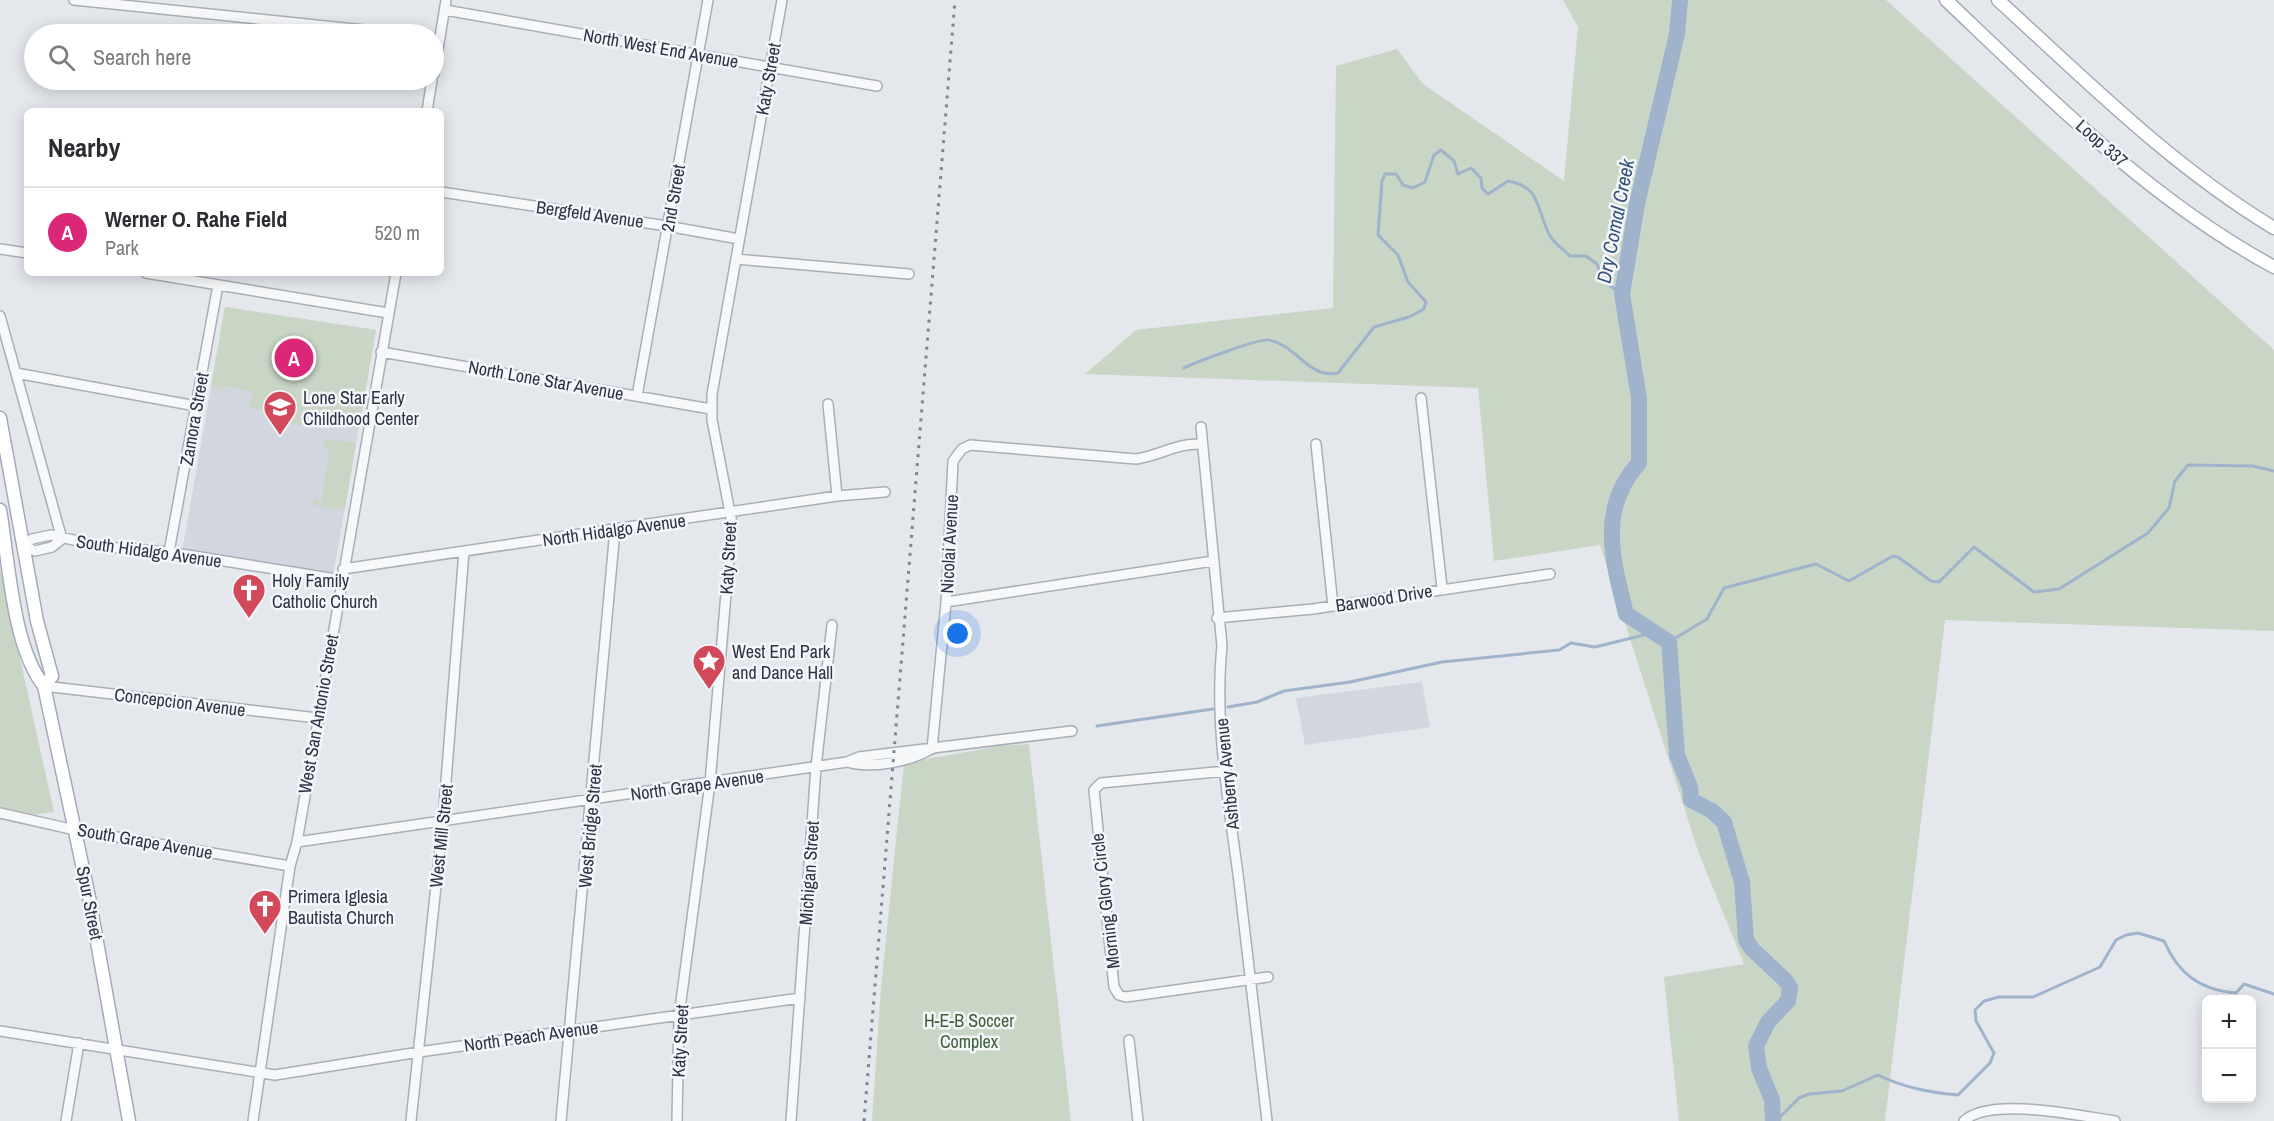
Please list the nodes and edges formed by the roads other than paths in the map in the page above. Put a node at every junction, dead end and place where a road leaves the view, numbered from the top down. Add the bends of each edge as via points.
1 (74, 0) edge
2 (708, 0) edge
3 (782, 0) edge
4 (1946, 0) edge
5 (1998, 0) edge
6 (446, 5) edge
7 (306, 24) edge
8 (441, 24) edge
9 (698, 55) junction
10 (771, 68) junction
11 (877, 86) dead end
12 (430, 90) edge
13 (427, 108) edge
14 (444, 192) edge
15 (668, 226) junction
16 (2274, 228) edge
17 (739, 239) junction
18 (0, 249) edge
19 (24, 253) edge
20 (736, 260) junction
21 (2274, 267) edge
22 (909, 274) dead end
23 (164, 276) edge
24 (395, 276) edge
25 (218, 285) junction
26 (388, 313) junction
27 (0, 316) edge
28 (381, 352) junction
29 (16, 373) junction
30 (637, 396) junction
31 (1421, 398) dead end
32 (828, 404) dead end
33 (196, 406) junction
34 (711, 409) junction
35 (0, 418) edge
36 (1201, 427) dead end
37 (1201, 444) junction
38 (1316, 444) dead end
39 (885, 492) dead end
40 (837, 496) junction
41 (0, 510) edge
42 (730, 512) junction
43 (615, 530) junction
44 (62, 539) junction
45 (24, 546) junction
46 (4, 551) edge
47 (464, 551) junction
48 (169, 552) junction
49 (1213, 561) junction
50 (343, 569) junction
51 (1550, 574) dead end
52 (342, 580) junction
53 (1442, 588) junction
54 (946, 602) junction
55 (1333, 606) junction
56 (1217, 618) junction
57 (832, 625) dead end
58 (44, 687) junction
59 (317, 718) junction
60 (1072, 731) dead end
61 (932, 749) junction
62 (816, 767) junction
63 (1226, 771) junction
64 (710, 783) junction
65 (592, 799) junction
66 (0, 813) edge
67 (443, 820) junction
68 (75, 830) junction
69 (297, 842) junction
70 (290, 866) junction
71 (1268, 977) dead end
72 (1252, 978) junction
73 (800, 998) junction
74 (680, 1016) junction
75 (0, 1031) edge
76 (570, 1031) junction
77 (1129, 1040) dead end
78 (78, 1043) junction
79 (118, 1049) junction
80 (419, 1052) junction
81 (261, 1073) junction
82 (66, 1121) edge
83 (129, 1121) edge
84 (253, 1121) edge
85 (411, 1121) edge
86 (561, 1121) edge
87 (677, 1121) edge
88 (791, 1121) edge
89 (1138, 1121) edge
90 (1267, 1121) edge
91 (1964, 1121) edge
92 (2115, 1121) edge

1 - 7 street
2 - 9 street, 2nd Street
3 - 10 street, Katy Street
4 - 21 main road, Loop 337 via 2138,174 2195,217
5 - 16 main road, Loop 337 via 2134,125 2233,203
6 - 8 street
6 - 9 street, North West End Avenue
9 - 10 street, North West End Avenue
9 - 15 street, 2nd Street
10 - 11 street, North West End Avenue
10 - 17 street, Katy Street
12 - 13 street
14 - 15 street, Bergfeld Avenue
15 - 17 street, Bergfeld Avenue
15 - 30 street, 2nd Street
17 - 20 street, Katy Street
18 - 19 street
20 - 22 street
20 - 34 street, Katy Street
23 - 25 street
24 - 26 street, West San Antonio Street
25 - 26 street
25 - 33 street, Zamora Street
26 - 28 street, West San Antonio Street
27 - 29 street
28 - 30 street, North Lone Star Avenue
28 - 50 street, West San Antonio Street
29 - 33 street
29 - 44 street
30 - 34 street, North Lone Star Avenue
31 - 53 street
32 - 40 street
33 - 48 street, Zamora Street
34 - 42 street, Katy Street
35 - 45 main road, Spur Street
36 - 37 street, Ashberry Avenue
37 - 49 street, Ashberry Avenue
37 - 54 street, Nicolai Avenue via 1174,446 1136,459 970,445 962,449 953,461
38 - 55 street
39 - 40 street, North Hidalgo Avenue
40 - 42 street, North Hidalgo Avenue
41 - 46 main road, Spur Street
42 - 43 street, North Hidalgo Avenue
42 - 64 street, Katy Street
43 - 47 street, North Hidalgo Avenue
43 - 65 street, West Bridge Street
44 - 45 street, South Hidalgo Avenue via 51,535 32,539
44 - 48 street, South Hidalgo Avenue
45 - 46 main road, South Hidalgo Avenue
45 - 58 main road, Spur Street via 37,621 52,676
46 - 58 main road, Spur Street via 32,671
47 - 50 street, North Hidalgo Avenue
47 - 67 street, West Mill Street
48 - 52 street, South Hidalgo Avenue
49 - 54 street
49 - 56 street, Ashberry Avenue
50 - 52 street, West San Antonio Street
51 - 53 street, Barwood Drive
52 - 59 street, West San Antonio Street
53 - 55 street, Barwood Drive
54 - 61 street, Nicolai Avenue
55 - 56 street, Barwood Drive
56 - 63 street, Ashberry Avenue via 1222,646 1219,677
57 - 62 street, Michigan Street
58 - 59 street, Concepcion Avenue
58 - 68 main road, Spur Street
59 - 69 street, West San Antonio Street
60 - 61 street, North Grape Avenue
61 - 62 street, North Grape Avenue via 859,757
62 - 64 street, North Grape Avenue
62 - 73 street, Michigan Street
63 - 72 street, Ashberry Avenue
63 - 72 street, Morning Glory Circle via 1101,783 1094,790 1114,987 1126,997
64 - 65 street, North Grape Avenue
64 - 74 street, Katy Street
65 - 67 street, North Grape Avenue
65 - 76 street, West Bridge Street
66 - 68 street, South Grape Avenue
67 - 69 street, North Grape Avenue
67 - 80 street, West Mill Street
68 - 70 street, South Grape Avenue
68 - 79 main road, Spur Street
69 - 70 street, West San Antonio Street
70 - 81 street, West San Antonio Street
71 - 72 street, Morning Glory Circle
72 - 90 street, Ashberry Avenue
73 - 74 street, North Peach Avenue
73 - 88 street, Michigan Street
74 - 76 street, North Peach Avenue
74 - 87 street, Katy Street
75 - 78 street, North Peach Avenue
76 - 80 street, North Peach Avenue
76 - 86 street, West Bridge Street
77 - 89 street
78 - 79 street, North Peach Avenue
78 - 82 street
79 - 81 street, North Peach Avenue
79 - 83 main road, Spur Street
80 - 81 street, North Peach Avenue via 275,1075
80 - 85 street, West Mill Street
81 - 84 street, West San Antonio Street
91 - 92 street via 1981,1110 2009,1109

